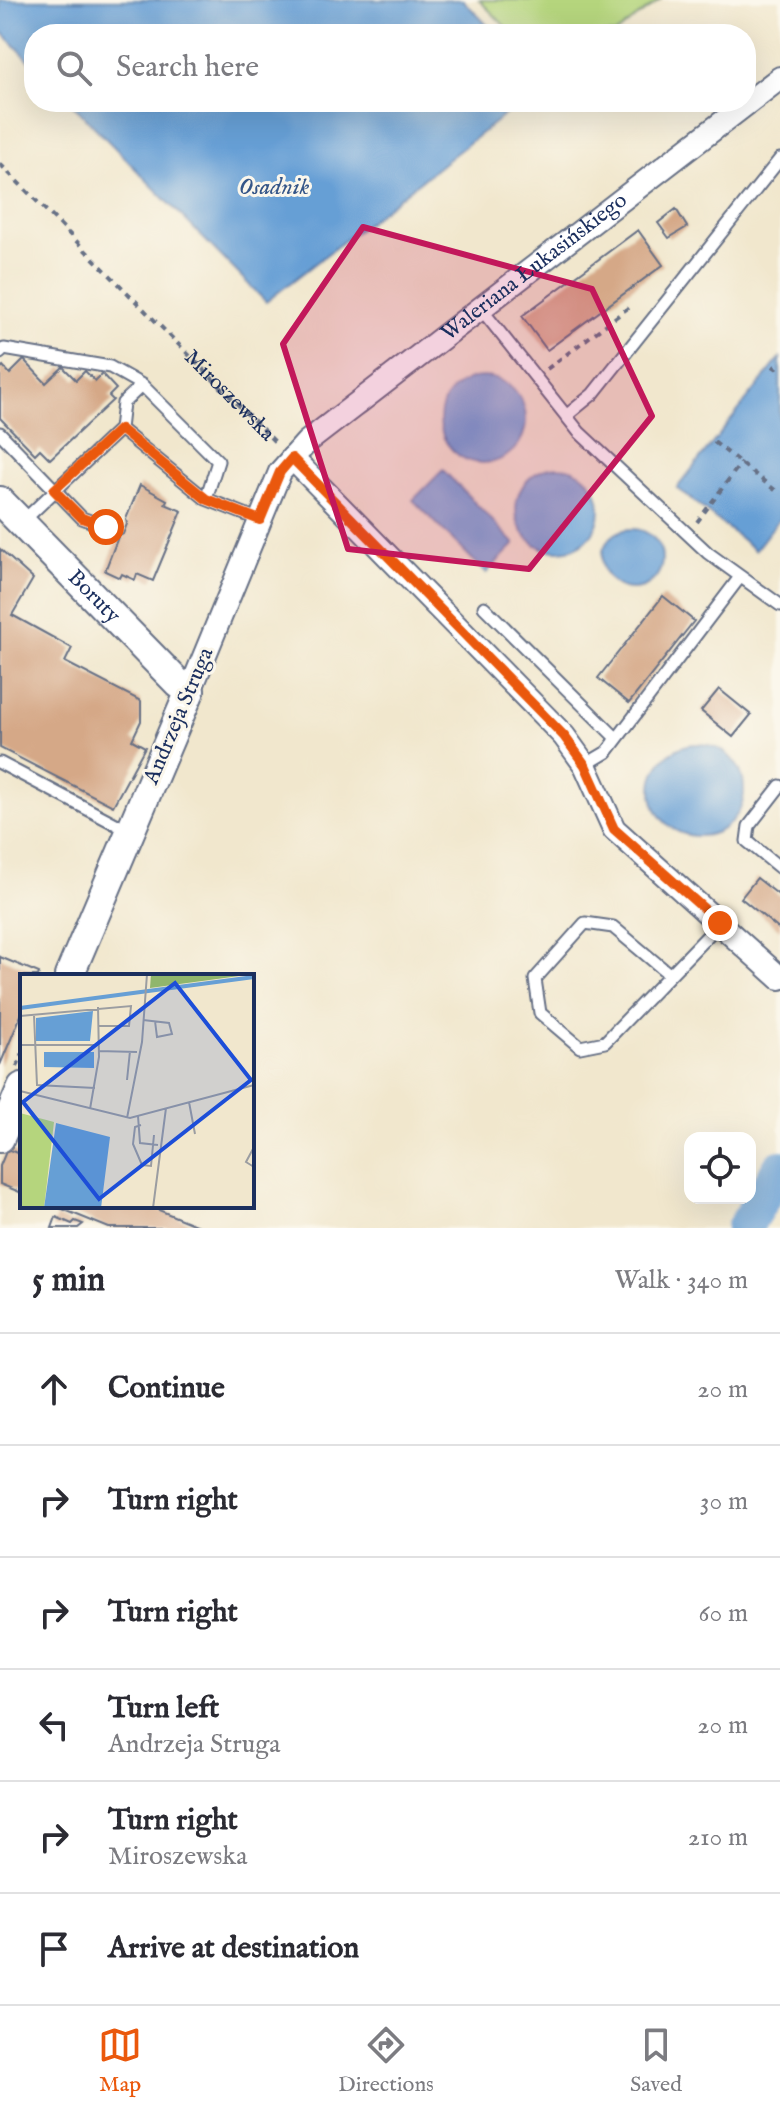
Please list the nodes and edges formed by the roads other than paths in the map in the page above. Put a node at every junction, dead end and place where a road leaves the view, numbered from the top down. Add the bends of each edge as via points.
1 (780, 78) edge
2 (756, 97) edge
3 (736, 112) edge
4 (780, 159) edge
5 (482, 310) junction
6 (0, 353) edge
7 (142, 385) junction
8 (566, 416) junction
9 (120, 429) junction
10 (0, 433) edge
11 (292, 458) junction
12 (54, 490) junction
13 (206, 499) junction
14 (0, 501) edge
15 (260, 520) junction
16 (21, 523) junction
17 (106, 527) dead end
18 (740, 577) junction
19 (778, 599) edge
20 (484, 607) dead end
21 (190, 691) junction
22 (616, 738) junction
23 (0, 763) edge
24 (585, 765) junction
25 (780, 786) edge
26 (130, 831) junction
27 (780, 868) edge
28 (720, 923) junction
29 (70, 974) edge
30 (669, 974) junction
31 (780, 978) edge
32 (20, 1092) edge
33 (0, 1138) edge

1 - 2 street, Waleriana Łukasińskiego
3 - 5 street, Waleriana Łukasińskiego
4 - 8 lane via 593,394
5 - 8 lane
5 - 11 street, Waleriana Łukasińskiego
6 - 7 lane via 4,349 110,367
7 - 9 lane via 123,403
7 - 13 lane via 218,461
8 - 18 lane
9 - 12 lane
9 - 13 lane
10 - 12 lane
11 - 15 street, Andrzeja Struga via 280,472
11 - 24 street, Miroszewska via 564,736
12 - 16 lane
12 - 17 lane via 82,518
13 - 15 lane
14 - 16 street, Boruty
15 - 21 street, Andrzeja Struga
16 - 21 street, Boruty
18 - 19 lane
18 - 22 lane
20 - 22 lane
21 - 26 street, Andrzeja Struga
22 - 24 lane via 607,752
23 - 26 lane
24 - 28 street, Miroszewska via 614,829
25 - 27 lane via 749,826 747,841
26 - 29 street, Andrzeja Struga
28 - 30 lane
28 - 31 street, Miroszewska
30 - 30 lane via 605,1042 580,1047 540,1013 535,979 585,923 613,927
32 - 33 street

